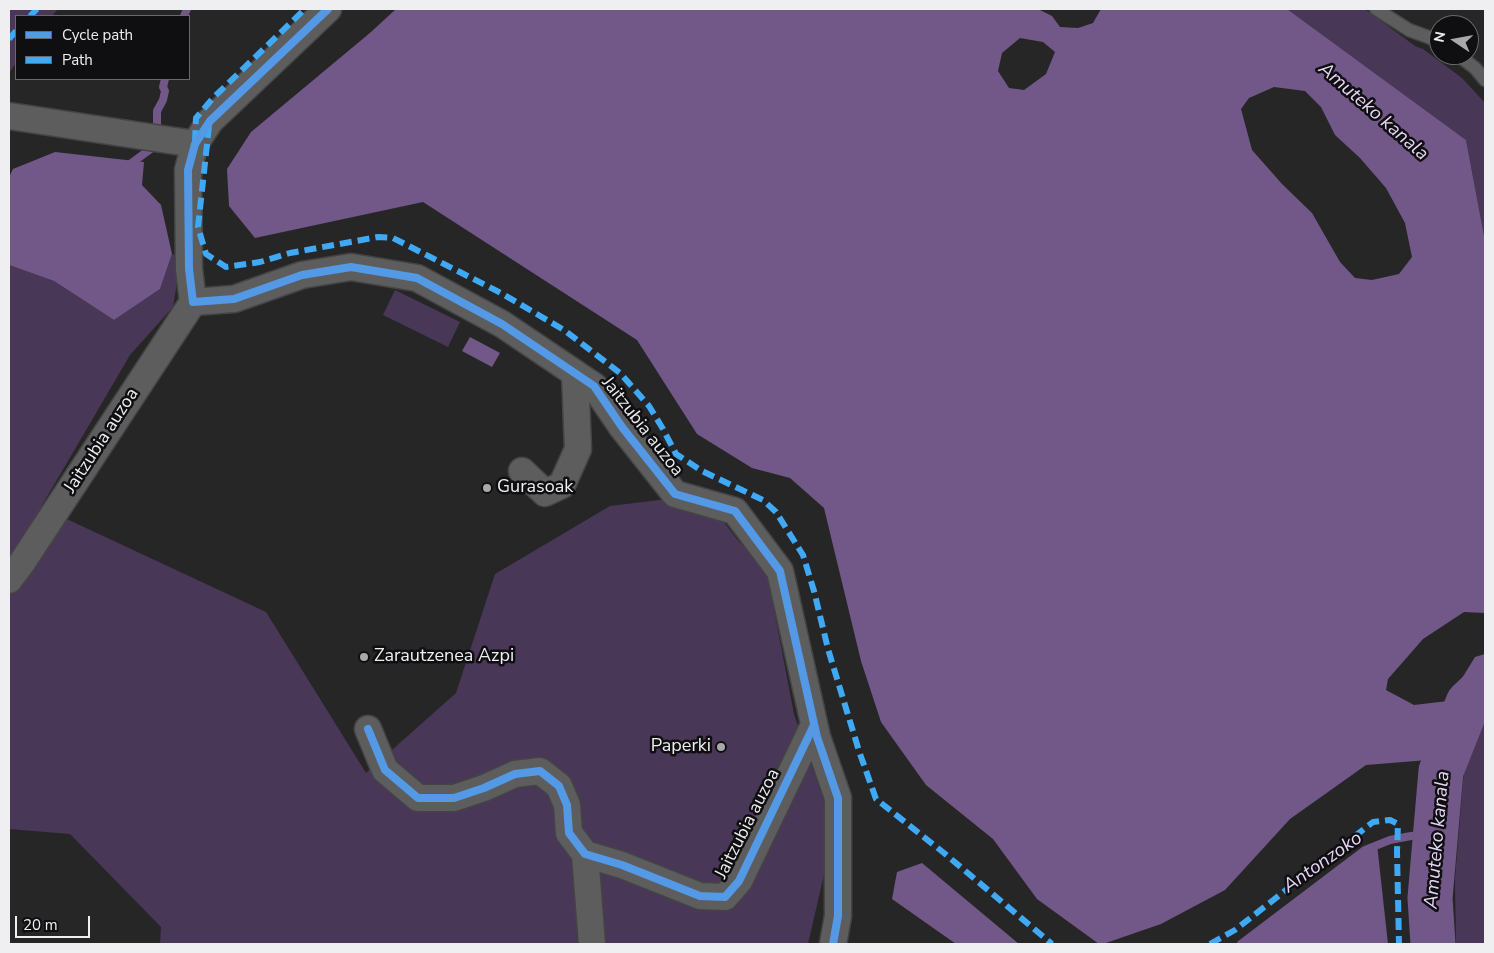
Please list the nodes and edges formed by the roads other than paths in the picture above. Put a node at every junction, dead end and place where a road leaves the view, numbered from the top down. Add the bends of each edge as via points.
1 (328, 9) edge
2 (1376, 9) edge
3 (1429, 37) edge
4 (1471, 65) edge
5 (1485, 80) edge
6 (9, 116) edge
7 (195, 144) junction
8 (193, 302) junction
9 (575, 373) junction
10 (522, 471) dead end
11 (9, 580) edge
12 (814, 725) junction
13 (368, 729) dead end
14 (585, 854) junction
15 (592, 944) edge
16 (833, 944) edge

1 - 7 street via 210,122
2 - 3 lane via 1409,30
4 - 5 lane
6 - 7 street
7 - 8 street via 188,170 189,269
8 - 9 street, Jaitzubia auzoa via 234,299 302,275 351,267 417,278 502,324
8 - 11 street, Jaitzubia auzoa
9 - 10 street via 578,449 562,485 545,493
9 - 12 street, Jaitzubia auzoa via 594,386 676,494 735,511 780,570
12 - 14 street, Jaitzubia auzoa via 739,881 725,897 700,896
12 - 16 street, Jaitzubia auzoa via 838,798 838,916
13 - 14 street via 385,770 418,798 454,798 515,774 540,772 559,786 567,805 568,833
14 - 15 street

